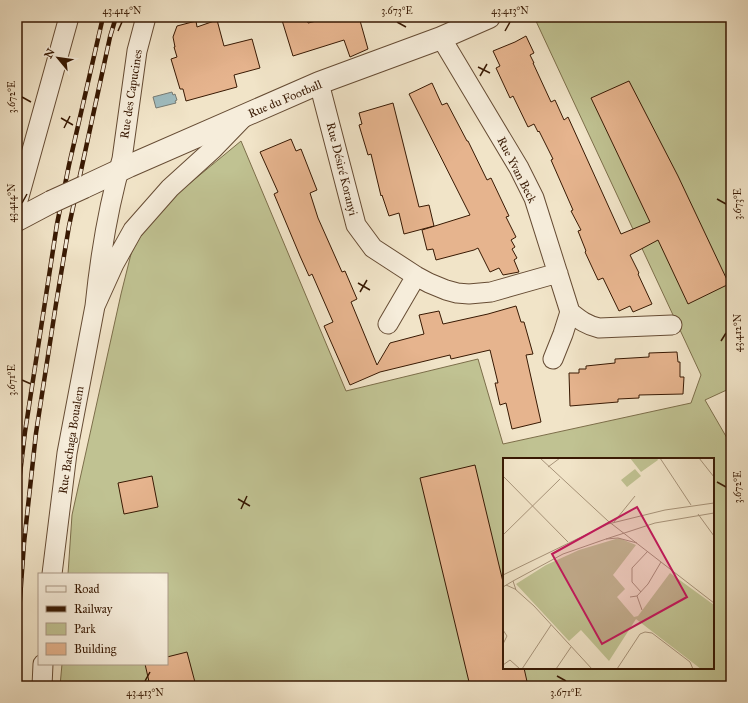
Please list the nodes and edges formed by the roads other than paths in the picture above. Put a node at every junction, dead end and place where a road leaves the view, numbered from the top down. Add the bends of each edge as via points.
1 (69, 17) edge
2 (146, 17) edge
3 (489, 17) edge
4 (441, 38) junction
5 (320, 84) junction
6 (245, 116) junction
7 (118, 171) junction
8 (18, 200) edge
9 (17, 220) edge
10 (558, 273) junction
11 (416, 276) junction
12 (95, 306) junction
13 (570, 312) junction
14 (388, 324) dead end
15 (672, 325) dead end
16 (552, 359) dead end
17 (52, 573) edge
18 (43, 665) edge
19 (42, 686) edge

1 - 8 street
2 - 7 street, Rue des Capucines via 137,51 122,159
3 - 4 street, Rue du Football
4 - 5 street, Rue du Football
4 - 10 street, Rue Yvan Beck via 519,168 534,198
5 - 6 street, Rue du Football
5 - 11 street, Rue Désiré Koranyi via 356,225 374,248
6 - 7 street, Rue du Football
6 - 12 street, Rue Bachaga Boualem via 170,188 133,230
7 - 9 street, Rue du Football, bridge
7 - 12 street, Rue Bachaga Boualem via 106,228
10 - 11 street, Rue Désiré Koranyi via 491,292 468,294 446,290
10 - 13 street, Rue Yvan Beck
11 - 14 street
12 - 17 street, Rue Bachaga Boualem via 67,453
13 - 15 street via 583,322 600,328
13 - 16 street
18 - 19 street

